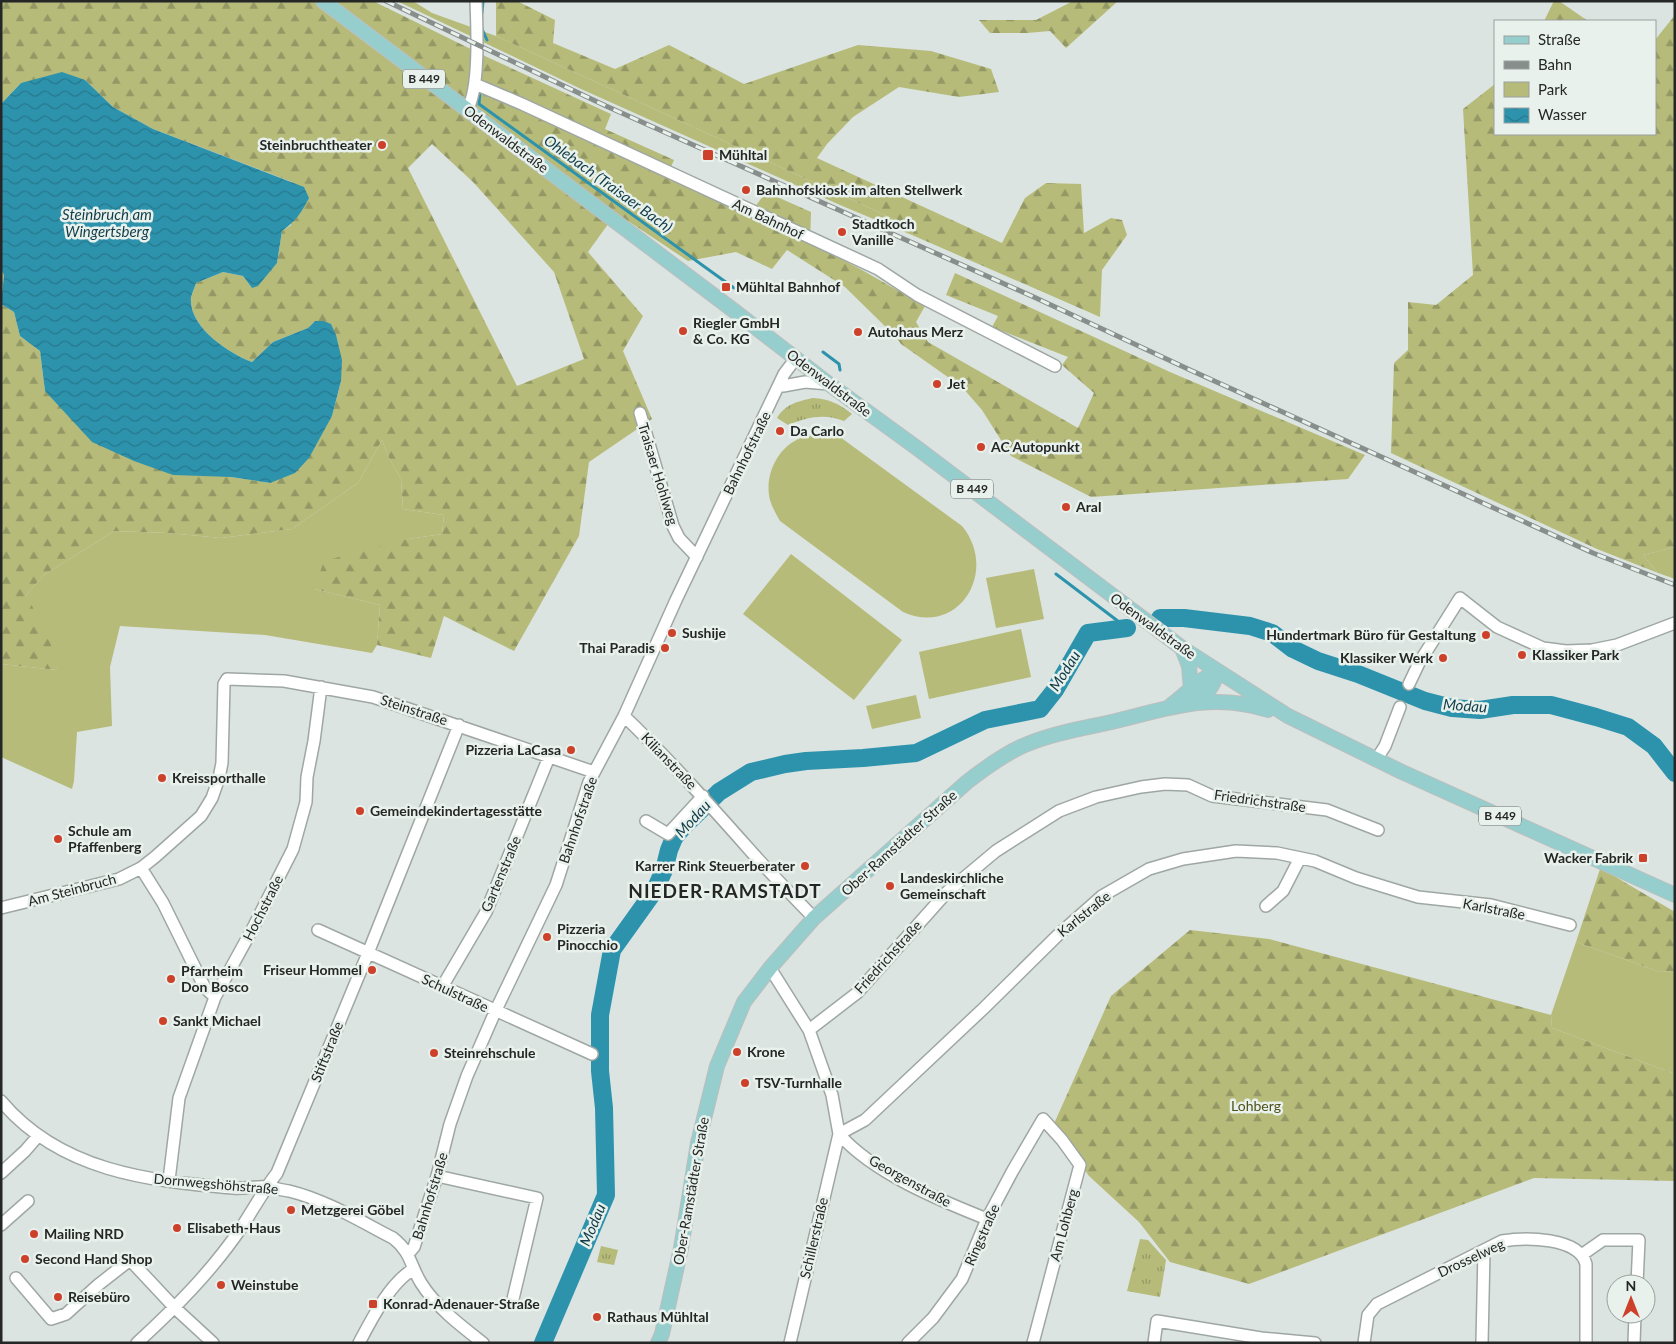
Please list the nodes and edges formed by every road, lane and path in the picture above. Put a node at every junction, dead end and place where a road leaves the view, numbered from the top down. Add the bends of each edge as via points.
1 (322, 1) edge
2 (476, 1) edge
3 (475, 84) junction
4 (467, 110) junction
5 (796, 358) junction
6 (1055, 366) dead end
7 (829, 384) junction
8 (784, 386) junction
9 (774, 397) junction
10 (640, 413) dead end
11 (696, 557) junction
12 (1675, 623) edge
13 (1182, 648) junction
14 (1217, 672) junction
15 (227, 679) joint
16 (1409, 684) dead end
17 (321, 687) junction
18 (1191, 697) junction
19 (1400, 707) dead end
20 (624, 716) junction
21 (1288, 716) junction
22 (459, 725) junction
23 (549, 757) junction
24 (1376, 760) junction
25 (594, 772) junction
26 (703, 796) junction
27 (646, 821) dead end
28 (1378, 830) dead end
29 (1300, 858) junction
30 (141, 868) junction
31 (1675, 895) edge
32 (1266, 906) dead end
33 (1, 908) edge
34 (814, 918) junction
35 (1570, 925) dead end
36 (318, 930) dead end
37 (368, 953) junction
38 (770, 968) junction
39 (442, 987) junction
40 (215, 997) junction
41 (495, 1012) junction
42 (810, 1030) junction
43 (592, 1054) dead end
44 (1, 1101) edge
45 (1043, 1119) joint
46 (839, 1134) junction
47 (38, 1136) junction
48 (1, 1173) edge
49 (437, 1176) junction
50 (168, 1180) junction
51 (266, 1187) junction
52 (28, 1201) dead end
53 (987, 1219) junction
54 (1, 1225) edge
55 (1484, 1251) junction
56 (408, 1254) junction
57 (1582, 1254) junction
58 (414, 1269) junction
59 (1637, 1274) edge
60 (16, 1278) dead end
61 (513, 1299) dead end
62 (175, 1308) junction
63 (1635, 1324) edge
64 (1215, 1331) junction
65 (137, 1343) edge
66 (213, 1343) edge
67 (359, 1343) edge
68 (483, 1343) edge
69 (658, 1343) edge
70 (790, 1343) edge
71 (908, 1343) edge
72 (1033, 1343) edge
73 (1154, 1343) edge
74 (1213, 1343) edge
75 (1315, 1343) edge
76 (1364, 1343) edge
77 (1482, 1343) edge
78 (1586, 1343) edge
79 (1634, 1343) edge

1 - 4 main road, Odenwaldstraße / B 449
2 - 3 street
3 - 4 street
3 - 6 street, Am Bahnhof via 878,269 917,295
4 - 5 main road, Odenwaldstraße / B 449
5 - 7 main road, Odenwaldstraße / B 449
5 - 8 street, Bahnhofstraße via 795,371
5 - 9 street, Bahnhofstraße via 784,374
7 - 8 street via 805,382
7 - 13 main road, Odenwaldstraße / B 449
8 - 9 street, Bahnhofstraße
9 - 11 street, Bahnhofstraße
10 - 11 street, Traisaer Hohlweg via 673,526
11 - 20 street, Bahnhofstraße
12 - 16 street via 1617,645 1592,650 1558,650 1543,648 1496,627 1460,598
13 - 14 main road, Odenwaldstraße / B 449
13 - 18 main road via 1189,666
14 - 18 main road, Ober-Ramstädter Straße via 1201,679
14 - 21 main road, B 449
15 - 17 street, Steinstraße via 284,681
15 - 30 street, Am Steinbruch via 224,684 222,763 212,798 201,816
17 - 22 street, Steinstraße via 374,697
17 - 40 street, Hochstraße via 306,802 292,849
18 - 21 main road via 1238,702
18 - 34 main road, Ober-Ramstädter Straße via 1165,709 1052,736 1006,755 967,782
19 - 24 street
20 - 25 street, Bahnhofstraße
20 - 26 street, Kilianstraße
21 - 24 main road, B 449
22 - 23 street, Steinstraße
22 - 37 street, Stiftstraße
23 - 25 street, Steinstraße
23 - 39 street, Gartenstraße via 486,912
24 - 31 main road, B 449
25 - 41 street, Bahnhofstraße via 556,884
26 - 27 street via 668,834
26 - 34 street, Kilianstraße
28 - 42 street, Friedrichstraße via 1326,810 1212,796 1188,785 1141,787 1096,797 1059,811 996,851 947,892 857,993
29 - 32 street via 1283,891
29 - 35 street, Karlstraße via 1418,898 1491,906
29 - 46 street, Karlstraße via 1236,851 1183,859 1149,869 1102,896 865,1120
30 - 33 street, Am Steinbruch via 119,879
30 - 40 street via 163,903 205,988
34 - 38 main road, Ober-Ramstädter Straße
36 - 37 street, Schulstraße
37 - 39 street, Schulstraße
37 - 51 street, Stiftstraße via 277,1173
38 - 42 street
38 - 69 main road, Ober-Ramstädter Straße via 744,1002 717,1066 698,1143 682,1248
39 - 41 street, Schulstraße
40 - 50 street, Hochstraße via 179,1098
41 - 43 street, Schulstraße
41 - 49 street, Bahnhofstraße via 450,1124
42 - 46 street via 832,1095
44 - 47 street, Dornwegshöhstraße
45 - 53 street, Ringstraße
45 - 72 street, Am Lohberg via 1080,1165
46 - 53 street, Georgenstraße via 850,1147 888,1172 946,1203
46 - 70 street, Schillerstraße
47 - 48 street
47 - 50 street, Dornwegshöhstraße via 98,1166 134,1176
49 - 56 street, Bahnhofstraße via 414,1247
49 - 61 street via 537,1198
50 - 51 street, Dornwegshöhstraße via 236,1188
51 - 56 street, Dornwegshöhstraße via 319,1201 394,1238
51 - 62 street, Stiftstraße via 230,1242
52 - 54 street
53 - 71 street, Ringstraße via 962,1279 933,1318
55 - 57 street, Drosselweg via 1502,1241 1512,1240 1565,1244
55 - 76 street, Drosselweg via 1377,1304 1368,1315
55 - 77 street
56 - 58 street, Dornwegshöhstraße
57 - 59 street via 1603,1240 1639,1240
57 - 78 street via 1586,1264
58 - 67 street via 400,1279
58 - 68 street, Dornwegshöhstraße via 433,1299
60 - 62 street via 51,1319 66,1314 130,1260
62 - 65 street, Stiftstraße
62 - 66 street
63 - 79 street
64 - 73 street via 1157,1321
64 - 74 street
64 - 75 street

